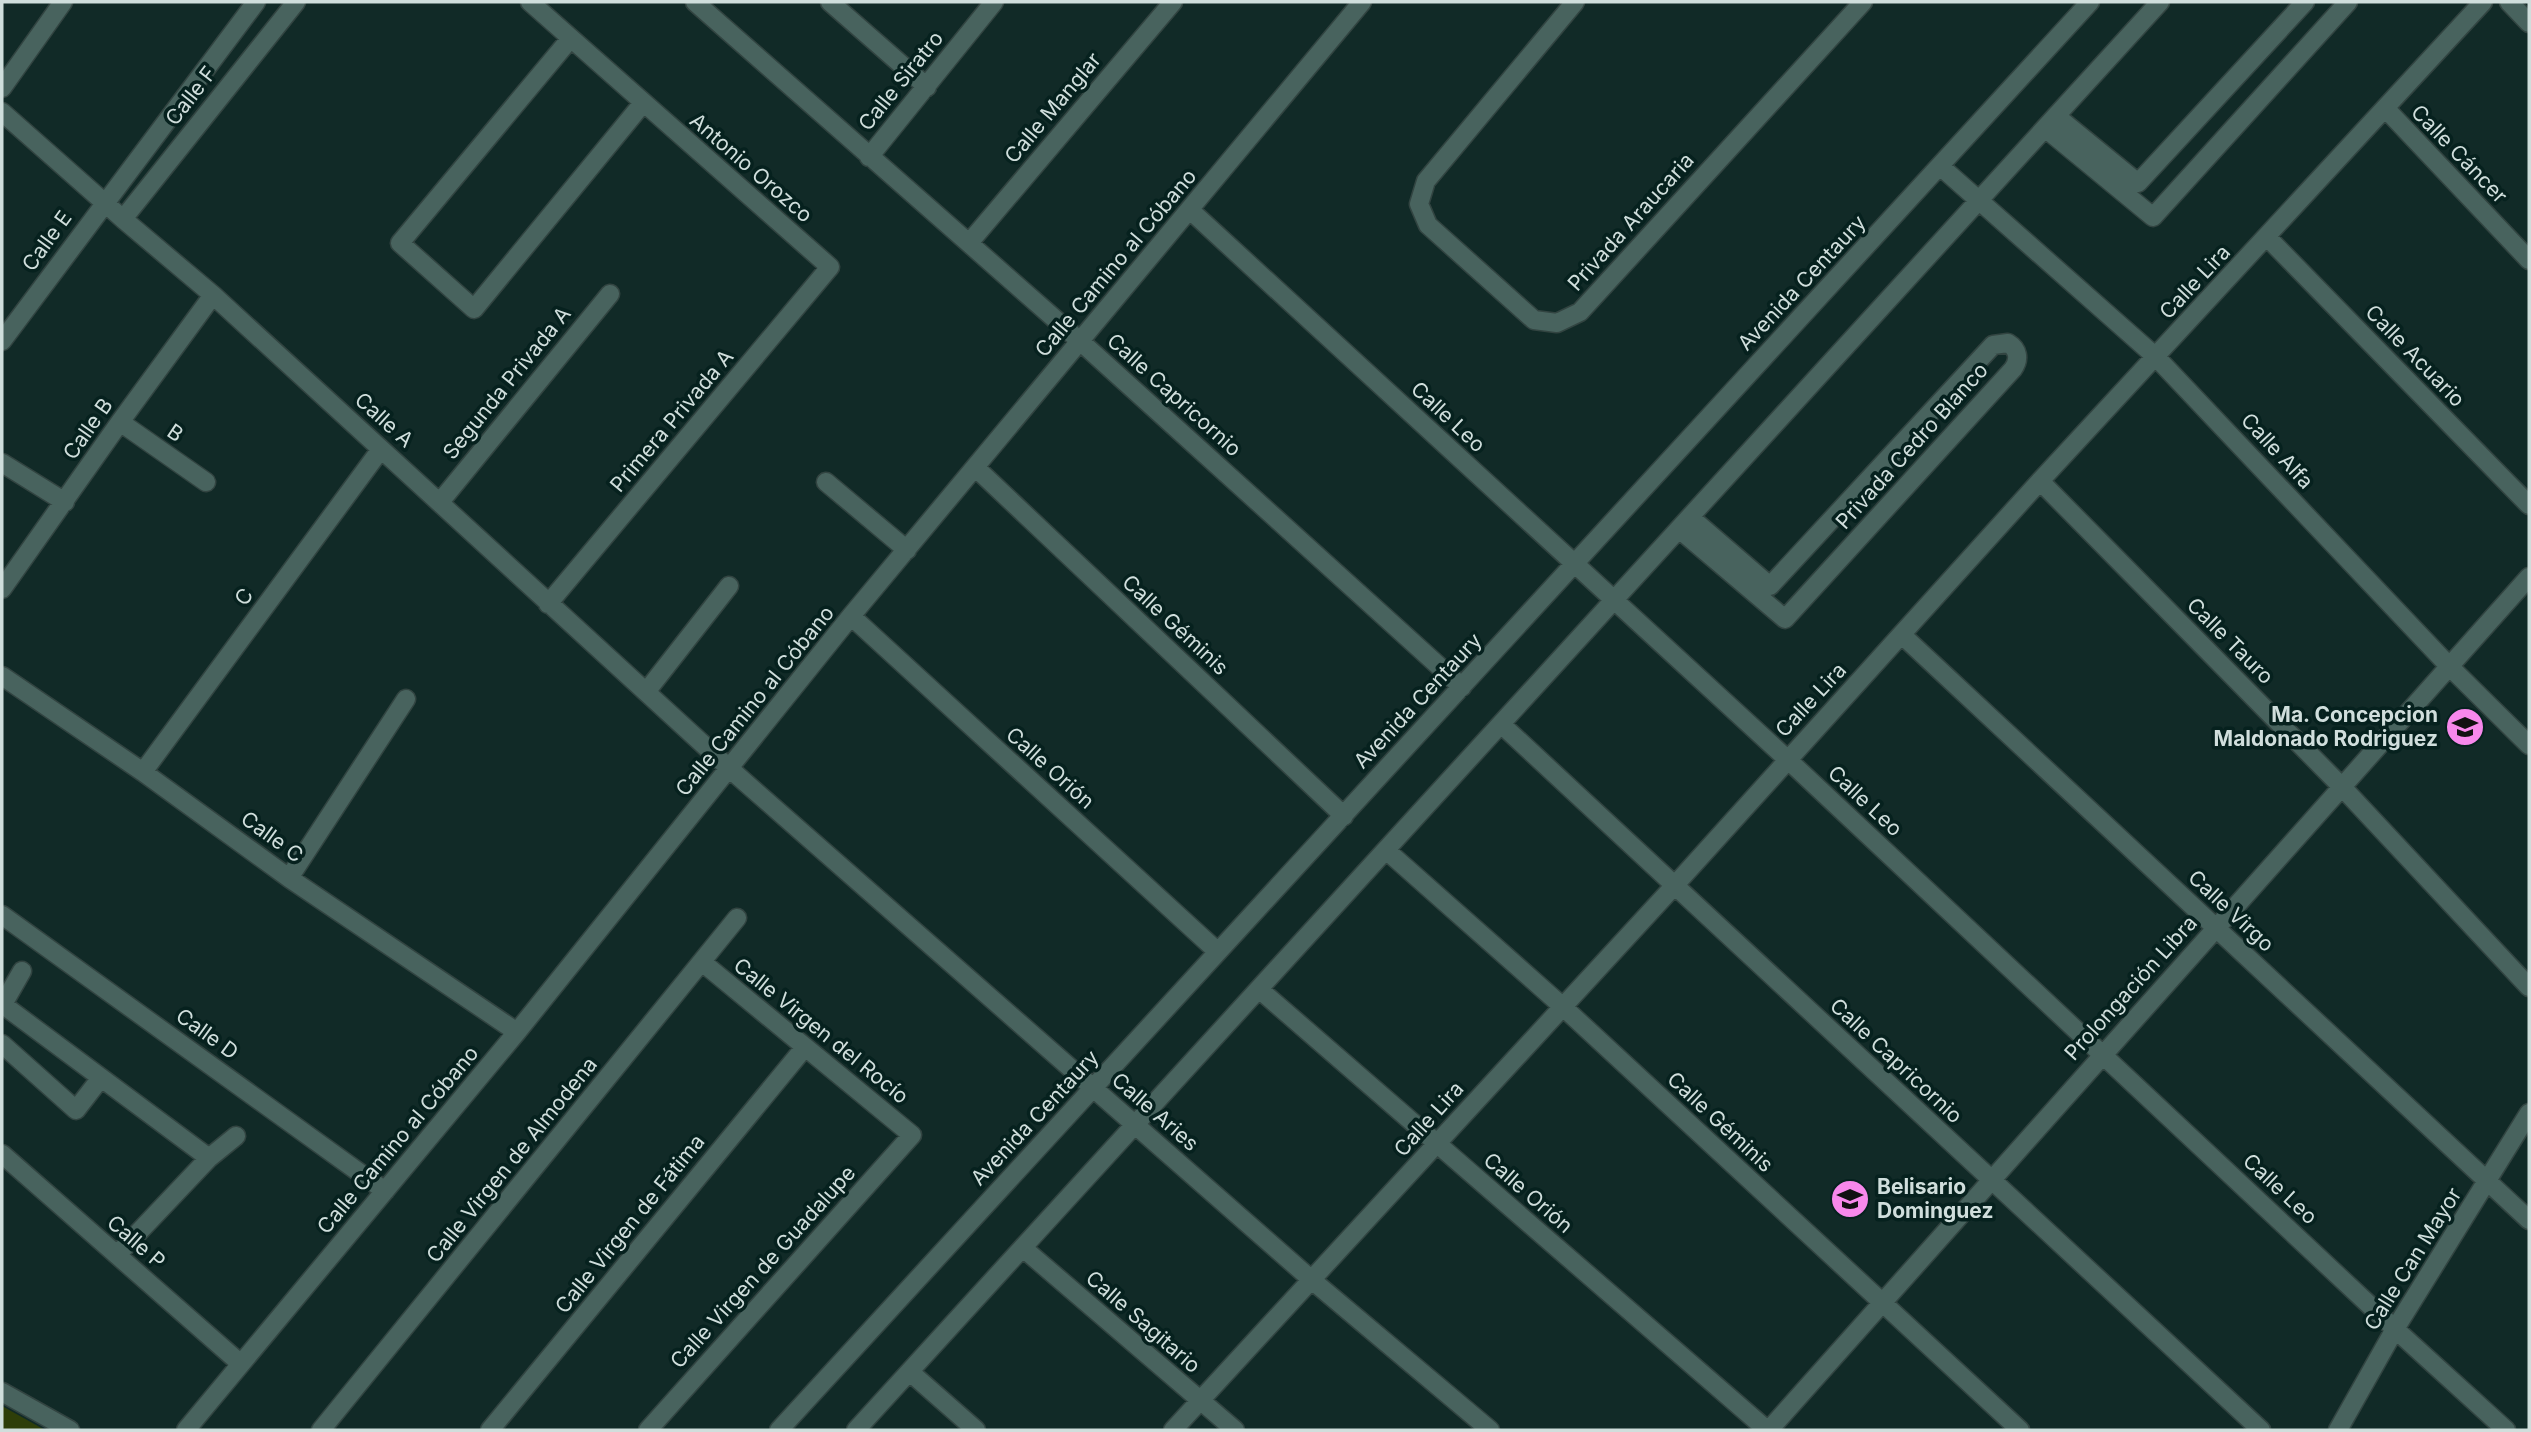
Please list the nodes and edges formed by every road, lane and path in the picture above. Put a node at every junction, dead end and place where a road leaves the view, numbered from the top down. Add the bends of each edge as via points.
1 (63, 2) edge
2 (256, 2) edge
3 (296, 2) edge
4 (530, 2) edge
5 (695, 2) edge
6 (830, 2) edge
7 (994, 2) edge
8 (1172, 2) edge
9 (1362, 2) edge
10 (1574, 2) edge
11 (1863, 2) edge
12 (2090, 2) edge
13 (2160, 2) edge
14 (2305, 2) edge
15 (2348, 2) edge
16 (2483, 2) edge
17 (2509, 2) edge
18 (2529, 23) edge
19 (570, 39) junction
20 (927, 87) junction
21 (2, 88) edge
22 (643, 103) junction
23 (2386, 109) junction
24 (2, 112) edge
25 (2050, 122) junction
26 (869, 156) junction
27 (1940, 166) junction
28 (1979, 200) junction
29 (103, 202) junction
30 (1189, 210) junction
31 (123, 219) junction
32 (2268, 238) junction
33 (969, 243) junction
34 (2529, 260) edge
35 (830, 267) joint
36 (610, 294) dead end
37 (213, 295) junction
38 (2, 341) edge
39 (1080, 341) junction
40 (2156, 357) junction
41 (120, 422) junction
42 (381, 449) junction
43 (2, 463) edge
44 (976, 468) junction
45 (2040, 481) junction
46 (206, 482) dead end
47 (826, 482) dead end
48 (65, 502) junction
49 (440, 502) junction
50 (2529, 505) edge
51 (1685, 523) junction
52 (906, 550) junction
53 (1574, 565) junction
54 (2529, 577) edge
55 (729, 586) dead end
56 (2, 590) edge
57 (1614, 601) junction
58 (548, 604) junction
59 (851, 616) junction
60 (1902, 635) junction
61 (2449, 666) junction
62 (2, 676) edge
63 (1462, 687) junction
64 (646, 692) junction
65 (406, 699) dead end
66 (1501, 724) junction
67 (2529, 745) edge
68 (1787, 759) junction
69 (730, 769) junction
70 (143, 772) junction
71 (2342, 787) junction
72 (1344, 816) junction
73 (1386, 850) junction
74 (289, 878) junction
75 (1675, 885) junction
76 (2, 915) edge
77 (737, 918) dead end
78 (2215, 928) junction
79 (1218, 952) junction
80 (702, 962) junction
81 (22, 971) dead end
82 (2529, 987) edge
83 (1259, 989) junction
84 (2, 1005) edge
85 (1562, 1006) junction
86 (517, 1032) junction
87 (2, 1044) edge
88 (805, 1047) junction
89 (2103, 1053) junction
90 (100, 1079) junction
91 (1093, 1088) junction
92 (2529, 1113) edge
93 (1135, 1125) junction
94 (912, 1135) joint
95 (236, 1136) dead end
96 (1437, 1144) junction
97 (2, 1154) edge
98 (209, 1158) junction
99 (1991, 1180) junction
100 (2487, 1181) junction
101 (385, 1191) junction
102 (2529, 1220) edge
103 (1023, 1248) junction
104 (117, 1255) junction
105 (1313, 1281) junction
106 (1881, 1303) junction
107 (2395, 1329) junction
108 (241, 1364) junction
109 (910, 1372) junction
110 (2, 1392) edge
111 (1200, 1401) junction
112 (70, 1430) edge
113 (186, 1430) edge
114 (321, 1430) edge
115 (490, 1430) edge
116 (649, 1430) edge
117 (779, 1430) edge
118 (856, 1430) edge
119 (976, 1430) edge
120 (1173, 1430) edge
121 (1235, 1430) edge
122 (1490, 1430) edge
123 (1768, 1430) edge
124 (2020, 1430) edge
125 (2261, 1430) edge
126 (2338, 1430) edge
127 (2506, 1430) edge

1 - 21 street
2 - 29 street, Calle F
3 - 31 street, Calle F
4 - 19 street, Antonio Orozco
5 - 26 street, Calle Capricornio
6 - 20 street
7 - 20 street, Calle Siratro
8 - 33 street, Calle Manglar
9 - 30 street, Calle Camino al Cóbano
10 - 11 street, Privada Araucaria via 1426,181 1419,204 1428,225 1534,320 1557,323 1580,312
12 - 27 street, Avenida Centaury
13 - 25 street
14 - 25 street via 2138,183
15 - 25 street via 2153,217
16 - 23 street, Calle Lira
17 - 18 street
19 - 22 street, Antonio Orozco
19 - 22 street via 400,243 474,309
20 - 26 street, Calle Siratro
22 - 35 street, Antonio Orozco
23 - 32 street, Calle Lira
23 - 34 street, Calle Cáncer
24 - 29 street, Calle A
25 - 28 street
26 - 33 street, Calle Capricornio
27 - 28 street, Calle Alfa
27 - 53 street, Avenida Centaury
28 - 40 street, Calle Alfa
28 - 51 street
29 - 31 street, Calle A
29 - 38 street, Calle E
30 - 39 street, Calle Camino al Cóbano
30 - 53 street, Calle Leo
31 - 37 street, Calle A
32 - 40 street, Calle Lira
32 - 50 street, Calle Acuario
33 - 39 street, Calle Capricornio
35 - 58 street, Primera Privada A
36 - 49 street, Segunda Privada A
37 - 41 street, Calle B
37 - 42 street, Calle A
39 - 44 street, Calle Camino al Cóbano
39 - 63 street, Calle Capricornio
40 - 45 street, Calle Lira
40 - 61 street, Calle Alfa
41 - 46 street, B
41 - 48 street, Calle B
42 - 49 street, Calle A
42 - 70 street, C
43 - 48 street
44 - 52 street, Calle Camino al Cóbano
44 - 72 street, Calle Géminis
45 - 60 street, Calle Lira
45 - 71 street, Calle Tauro
47 - 52 street
48 - 56 street, Calle B
49 - 58 street, Calle A
51 - 51 street, Privada Cedro Blanco via 1785,619 2013,369 2015,350 2008,343 1993,345 1770,586
51 - 57 street
52 - 59 street, Calle Camino al Cóbano
53 - 57 street, Calle Leo
53 - 63 street, Avenida Centaury
54 - 61 street, Prolongación Libra
55 - 64 street
57 - 66 street
57 - 68 street, Calle Leo
58 - 64 street, Calle A
59 - 69 street, Calle Camino al Cóbano
59 - 79 street, Calle Orión
60 - 68 street, Calle Lira
60 - 78 street, Calle Virgo
61 - 67 street, Calle Alfa
61 - 71 street, Prolongación Libra
62 - 70 street, Calle C
63 - 72 street, Avenida Centaury
64 - 69 street, Calle A
65 - 74 street
66 - 73 street
66 - 75 street, Calle Capricornio
68 - 75 street, Calle Lira
68 - 89 street, Calle Leo
69 - 86 street, Calle Camino al Cóbano
69 - 91 street, Calle Aries
70 - 74 street, Calle C
71 - 78 street, Prolongación Libra
71 - 82 street, Calle Tauro
72 - 79 street, Avenida Centaury
73 - 83 street
73 - 85 street, Calle Géminis
74 - 86 street, Calle C
75 - 85 street, Calle Lira
75 - 99 street, Calle Capricornio
76 - 101 street, Calle D
77 - 80 street, Calle Virgen de Almodena
78 - 89 street, Prolongación Libra
78 - 100 street, Calle Virgo
79 - 91 street, Avenida Centaury
80 - 88 street, Calle Virgen del Rocío
80 - 114 street, Calle Virgen de Almodena
81 - 84 street
83 - 93 street
83 - 96 street, Calle Orión
84 - 90 street
85 - 96 street, Calle Lira
85 - 106 street, Calle Géminis
86 - 101 street, Calle Camino al Cóbano
87 - 90 street via 76,1110
88 - 94 street, Calle Virgen del Rocío
88 - 115 street, Calle Virgen de Fátima
89 - 99 street, Prolongación Libra
89 - 107 street, Calle Leo
90 - 98 street
91 - 93 street, Calle Aries
91 - 117 street, Avenida Centaury
92 - 100 street, Calle Can Mayor
93 - 103 street
93 - 105 street, Calle Aries
94 - 116 street, Calle Virgen de Guadalupe
95 - 98 street
96 - 105 street, Calle Lira
96 - 123 street, Calle Orión
97 - 104 street, Calle P
98 - 104 street
99 - 106 street, Prolongación Libra
99 - 125 street, Calle Capricornio
100 - 102 street, Calle Virgo
100 - 107 street, Calle Can Mayor
101 - 108 street, Calle Camino al Cóbano
103 - 109 street
103 - 111 street, Calle Sagitario
104 - 108 street, Calle P
105 - 111 street, Calle Lira
105 - 122 street, Calle Aries
106 - 123 street, Prolongación Libra
106 - 124 street, Calle Géminis
107 - 126 street, Calle Can Mayor
107 - 127 street, Calle Leo
108 - 113 street, Calle Camino al Cóbano
109 - 118 street
109 - 119 street
110 - 112 street
111 - 120 street, Calle Lira
111 - 121 street, Calle Sagitario

